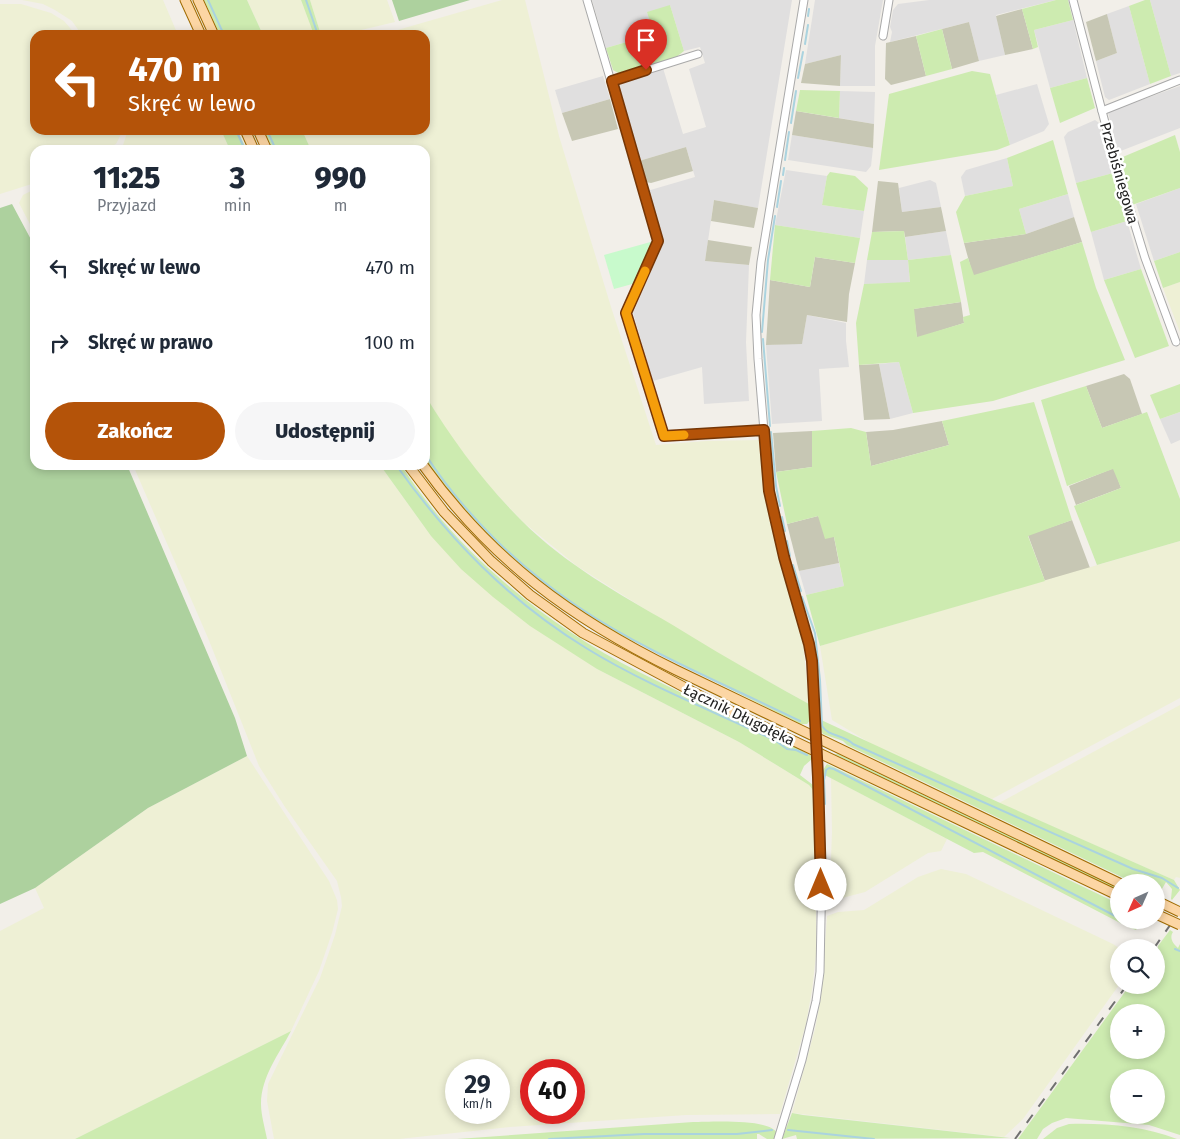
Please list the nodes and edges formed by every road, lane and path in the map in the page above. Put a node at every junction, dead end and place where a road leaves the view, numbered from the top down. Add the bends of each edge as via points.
1 (185, 0) edge
2 (198, 0) edge
3 (588, 0) edge
4 (804, 0) edge
5 (889, 0) edge
6 (1073, 0) edge
7 (199, 30) edge
8 (212, 30) edge
9 (883, 36) dead end
10 (698, 54) dead end
11 (1180, 80) edge
12 (612, 81) junction
13 (1102, 111) junction
14 (1176, 342) dead end
15 (764, 430) junction
16 (412, 470) edge
17 (427, 470) edge
18 (816, 736) junction
19 (817, 752) junction
20 (1110, 879) edge
21 (1110, 892) edge
22 (1165, 905) edge
23 (1180, 912) edge
24 (1165, 918) edge
25 (1180, 925) edge
26 (778, 1139) edge

1 - 7 main road
2 - 8 main road
3 - 12 street
4 - 15 street via 761,262 756,315
5 - 9 street
6 - 13 street, Przebiśniegowa
10 - 12 street
11 - 13 street
12 - 15 street via 658,241 626,313 664,436
13 - 14 street, Przebiśniegowa via 1145,258
15 - 18 street via 769,491 809,644
16 - 19 main road, Łącznik Długołęka via 478,549 567,623 678,685
17 - 18 main road, Łącznik Długołęka via 456,508 491,545 570,610 646,655
18 - 19 street
18 - 20 main road, Łącznik Długołęka
19 - 21 main road, Łącznik Długołęka
19 - 26 street via 822,866 820,972 802,1060
22 - 23 main road, bridge
24 - 25 main road, bridge

